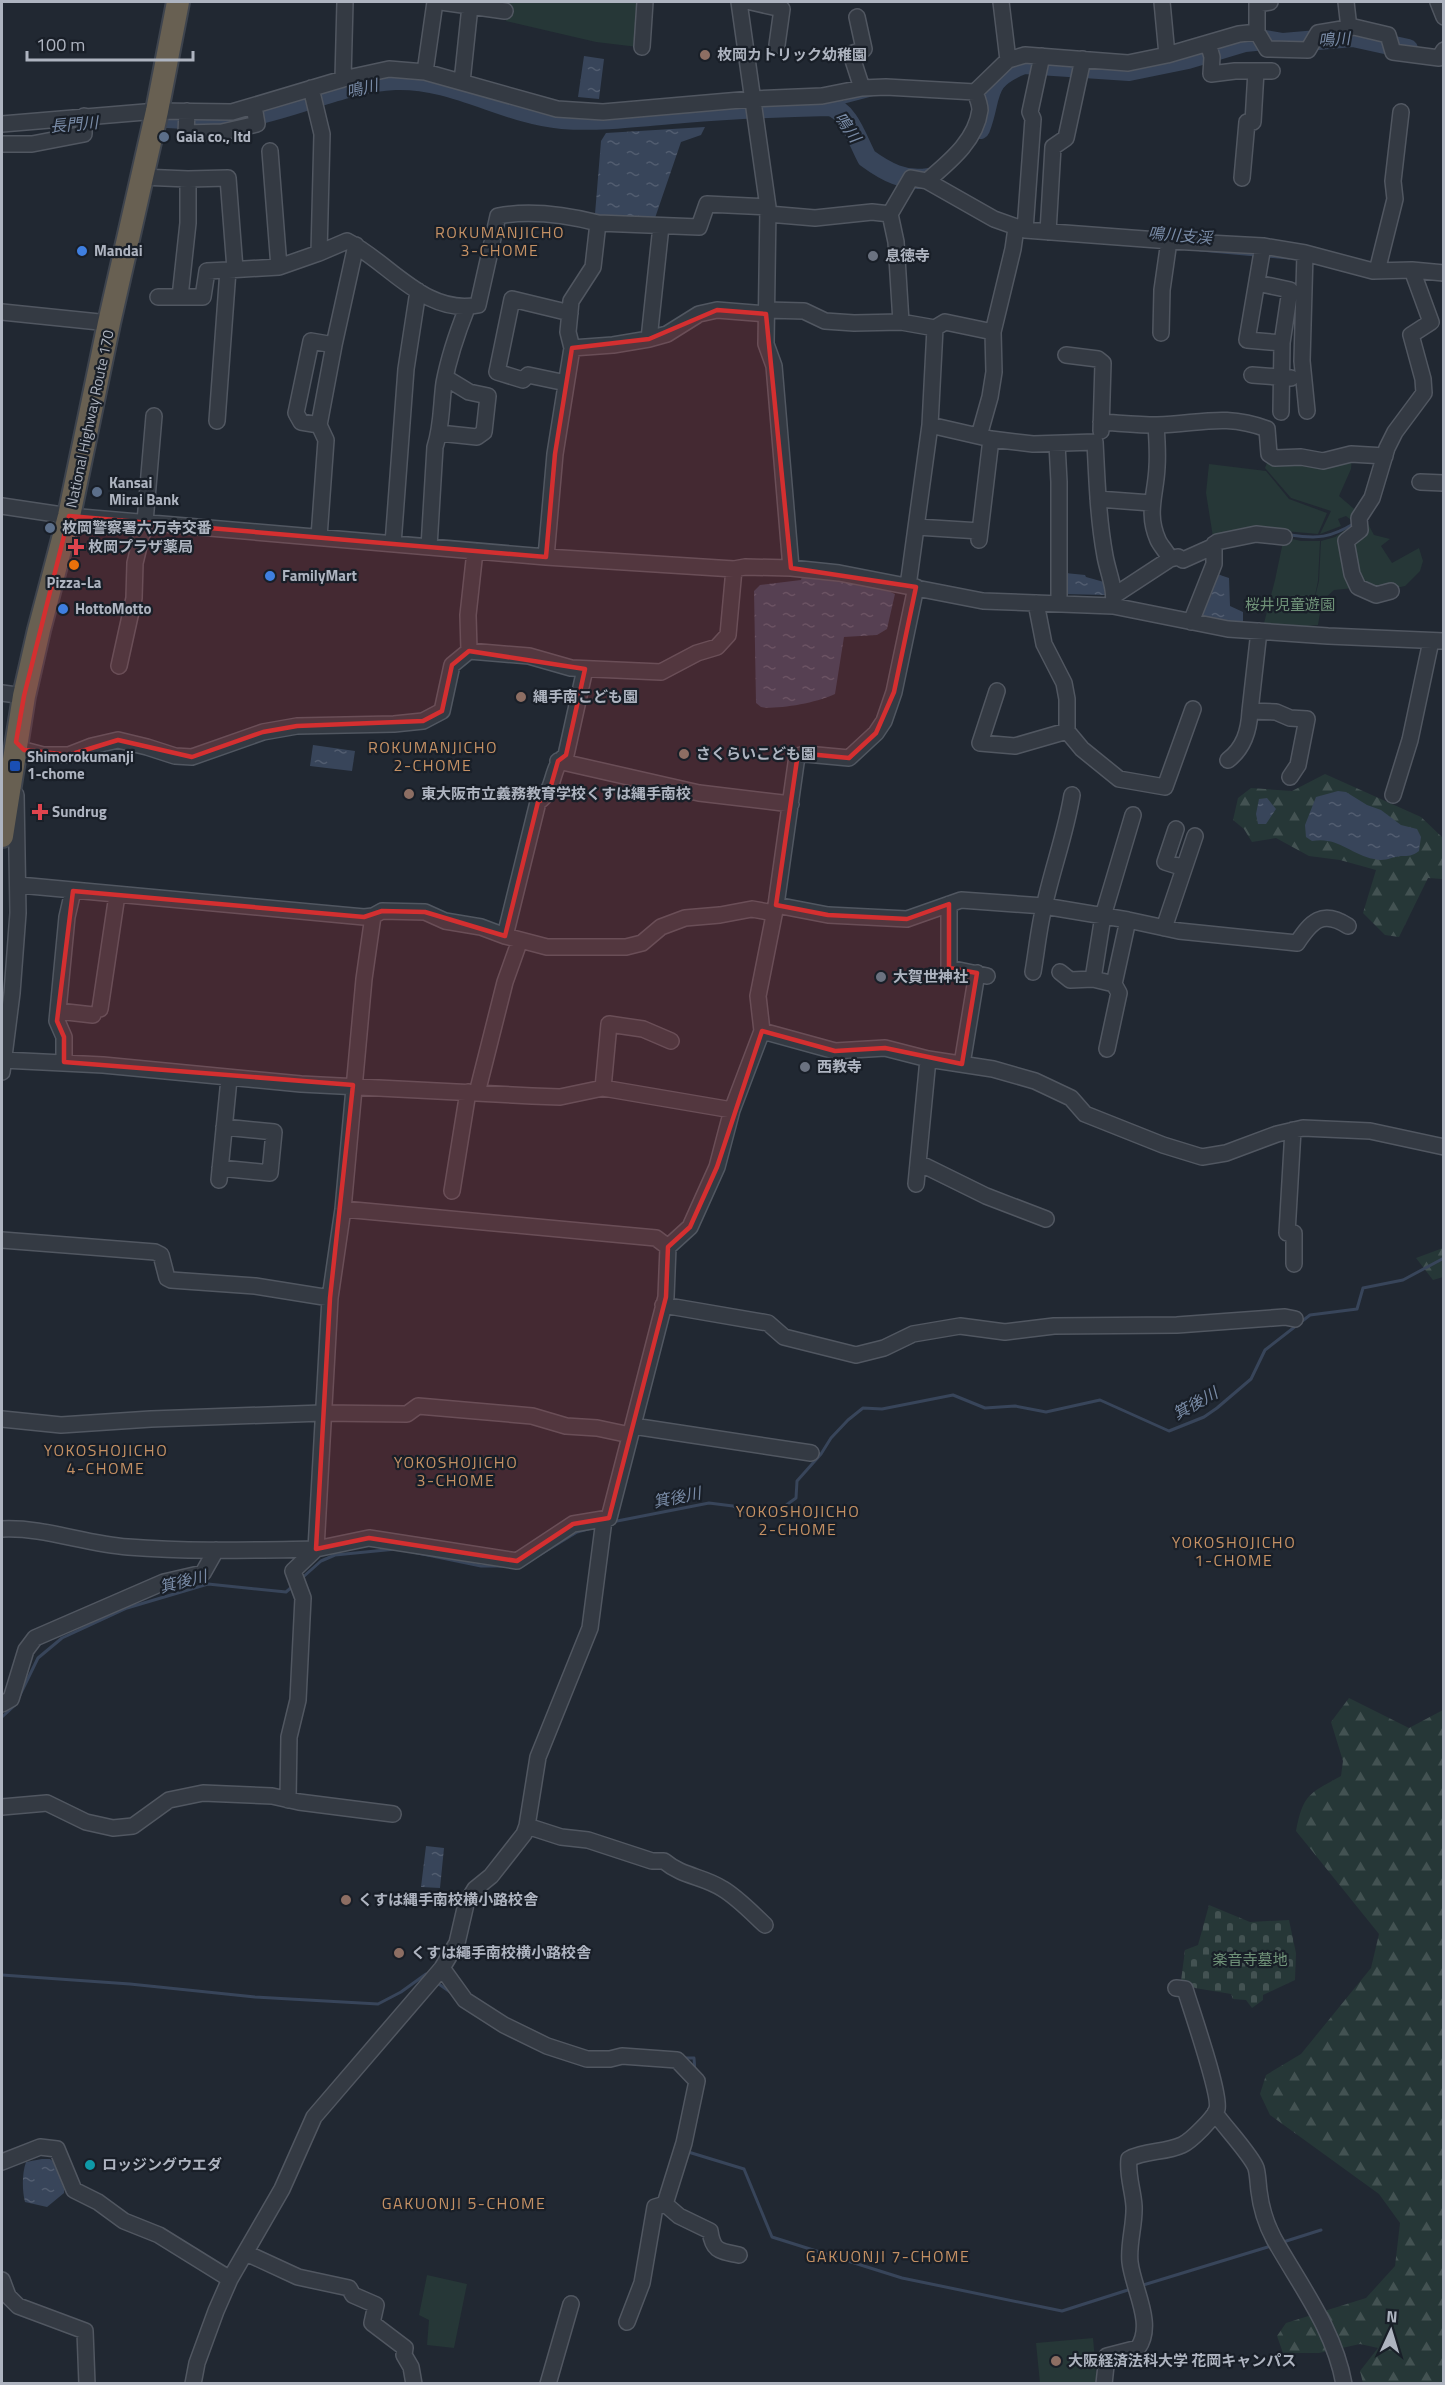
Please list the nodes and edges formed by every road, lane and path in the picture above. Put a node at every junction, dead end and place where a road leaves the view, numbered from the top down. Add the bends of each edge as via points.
1 (178, 2) edge
2 (345, 2) edge
3 (435, 2) edge
4 (441, 2) edge
5 (645, 2) edge
6 (739, 2) edge
7 (751, 2) edge
8 (1001, 2) edge
9 (1162, 2) edge
10 (1270, 2) edge
11 (1346, 2) edge
12 (1438, 2) edge
13 (470, 6) junction
14 (505, 11) dead end
15 (857, 17) dead end
16 (1443, 17) edge
17 (1349, 28) junction
18 (1257, 32) junction
19 (777, 45) dead end
20 (642, 47) dead end
21 (1210, 48) junction
22 (1441, 54) edge
23 (1167, 55) junction
24 (1008, 60) junction
25 (1042, 61) junction
26 (1082, 64) junction
27 (1256, 71) junction
28 (1272, 71) dead end
29 (424, 72) junction
30 (343, 79) junction
31 (462, 82) junction
32 (311, 88) junction
33 (862, 88) junction
34 (976, 96) junction
35 (753, 104) junction
36 (254, 106) junction
37 (187, 111) junction
38 (1401, 112) dead end
39 (84, 116) junction
40 (155, 117) junction
41 (2, 124) edge
42 (2, 144) edge
43 (270, 151) dead end
44 (141, 177) junction
45 (1242, 178) dead end
46 (930, 179) junction
47 (188, 180) junction
48 (768, 210) junction
49 (891, 214) junction
50 (598, 223) junction
51 (661, 226) junction
52 (1018, 231) junction
53 (1048, 232) junction
54 (356, 245) junction
55 (1168, 246) junction
56 (1262, 252) junction
57 (319, 253) junction
58 (1305, 258) junction
59 (279, 267) junction
60 (231, 269) junction
61 (1377, 271) junction
62 (1443, 273) edge
63 (1414, 274) junction
64 (1257, 283) junction
65 (418, 291) junction
66 (158, 297) dead end
67 (180, 297) junction
68 (467, 308) junction
69 (2, 312) edge
70 (766, 312) junction
71 (570, 313) junction
72 (901, 322) junction
73 (109, 324) junction
74 (935, 328) junction
75 (993, 332) junction
76 (1161, 333) dead end
77 (649, 339) junction
78 (1282, 343) junction
79 (334, 345) junction
80 (572, 348) junction
81 (1066, 355) dead end
82 (1252, 375) dead end
83 (1303, 377) junction
84 (446, 378) junction
85 (1281, 378) junction
86 (566, 383) junction
87 (1307, 411) dead end
88 (1281, 412) dead end
89 (153, 416) dead end
90 (216, 421) dead end
91 (1101, 422) junction
92 (320, 425) junction
93 (930, 425) junction
94 (1156, 425) junction
95 (439, 433) junction
96 (985, 438) junction
97 (1095, 442) junction
98 (1056, 444) junction
99 (1384, 456) junction
100 (1420, 482) dead end
101 (1443, 483) edge
102 (1098, 499) junction
103 (1151, 503) junction
104 (2, 506) edge
105 (69, 516) junction
106 (145, 522) junction
107 (917, 527) junction
108 (319, 537) junction
109 (1284, 537) dead end
110 (393, 544) junction
111 (1214, 544) junction
112 (429, 547) junction
113 (475, 551) junction
114 (546, 557) junction
115 (1170, 559) junction
116 (791, 568) junction
117 (734, 569) junction
118 (912, 586) junction
119 (1391, 591) dead end
120 (1114, 601) junction
121 (1036, 603) junction
122 (1059, 603) junction
123 (1191, 622) junction
124 (1260, 631) junction
125 (1437, 641) edge
126 (469, 651) junction
127 (119, 666) dead end
128 (585, 669) junction
129 (996, 691) dead end
130 (13, 695) edge
131 (1193, 709) dead end
132 (1250, 711) junction
133 (1067, 731) junction
134 (16, 742) junction
135 (1228, 760) dead end
136 (558, 761) junction
137 (8, 776) edge
138 (1290, 777) dead end
139 (1072, 795) dead end
140 (1393, 795) dead end
141 (791, 804) junction
142 (1133, 815) dead end
143 (1176, 830) dead end
144 (2, 836) edge
145 (1195, 836) dead end
146 (1184, 868) junction
147 (19, 885) junction
148 (74, 891) junction
149 (117, 895) junction
150 (949, 904) junction
151 (1044, 906) junction
152 (775, 909) junction
153 (373, 916) junction
154 (1103, 916) junction
155 (1128, 920) junction
156 (1347, 926) dead end
157 (1164, 928) junction
158 (505, 936) junction
159 (520, 940) junction
160 (1033, 972) dead end
161 (1060, 972) dead end
162 (1093, 979) junction
163 (1114, 984) junction
164 (58, 1011) junction
165 (762, 1031) junction
166 (671, 1041) dead end
167 (1107, 1049) dead end
168 (928, 1059) junction
169 (2, 1060) edge
170 (64, 1062) junction
171 (962, 1064) junction
172 (229, 1079) junction
173 (353, 1085) junction
174 (603, 1088) junction
175 (472, 1093) junction
176 (732, 1110) junction
177 (224, 1127) junction
178 (1293, 1130) junction
179 (1443, 1147) edge
180 (919, 1162) junction
181 (916, 1184) dead end
182 (452, 1191) dead end
183 (343, 1209) junction
184 (1046, 1219) dead end
185 (2, 1240) edge
186 (668, 1247) junction
187 (1294, 1264) dead end
188 (330, 1298) junction
189 (663, 1305) junction
190 (1295, 1319) dead end
191 (322, 1413) junction
192 (2, 1419) edge
193 (631, 1431) junction
194 (811, 1453) dead end
195 (604, 1520) junction
196 (2, 1529) edge
197 (316, 1549) junction
198 (216, 1550) junction
199 (2, 1704) edge
200 (288, 1800) junction
201 (2, 1807) edge
202 (393, 1814) dead end
203 (527, 1826) junction
204 (765, 1925) dead end
205 (442, 1968) junction
206 (1176, 1988) dead end
207 (1215, 2113) junction
208 (2, 2162) edge
209 (665, 2204) junction
210 (246, 2253) junction
211 (739, 2255) dead end
212 (230, 2279) junction
213 (2, 2280) edge
214 (571, 2304) dead end
215 (627, 2322) dead end
216 (87, 2384) edge
217 (194, 2384) edge
218 (414, 2384) edge
219 (548, 2384) edge
220 (1104, 2384) edge
221 (1344, 2384) edge

1 - 40 highway, National Highway Route 170
2 - 30 street
3 - 29 street
4 - 13 street
5 - 20 street
6 - 35 street
7 - 19 street via 782,9
8 - 24 street
9 - 23 street
10 - 18 street via 1257,4
11 - 17 street
12 - 16 street
13 - 14 street
13 - 31 street
15 - 33 street via 864,49 851,54
17 - 18 street via 1318,33 1308,50 1267,49
17 - 22 street via 1388,35 1393,52
18 - 21 street via 1239,34
21 - 23 street
21 - 27 street via 1211,74
23 - 26 street via 1128,63
24 - 25 street via 1025,55
24 - 34 street
25 - 26 street
25 - 52 street via 1030,112 1034,119
26 - 53 street via 1066,138 1053,147
27 - 28 street
27 - 45 street
29 - 30 street via 389,69
29 - 31 street
30 - 32 street
31 - 35 street via 556,109 603,112
32 - 36 street
32 - 57 street via 322,134
33 - 34 street
33 - 35 street
34 - 46 street via 980,109 972,134 957,156
35 - 48 street
36 - 37 street via 232,112
36 - 37 street via 257,124 222,132 186,133
37 - 40 street
38 - 61 street via 1393,181 1395,199
39 - 40 street
39 - 41 street
39 - 42 street via 84,134 32,144
40 - 44 highway, National Highway Route 170
43 - 59 street
44 - 47 street
44 - 73 highway, National Highway Route 170
46 - 49 street via 911,178
46 - 52 street
47 - 60 street via 228,178
47 - 67 street
48 - 49 street via 815,218
48 - 51 street via 707,204 699,227
48 - 70 street
49 - 72 street
50 - 51 street
50 - 68 street via 519,212 498,216 478,305
50 - 71 street via 593,267 572,301
51 - 77 street
52 - 53 street
52 - 75 street
53 - 55 street
54 - 57 street via 347,241
54 - 65 street
54 - 79 street
55 - 56 street
55 - 76 street
56 - 58 street
56 - 64 street
57 - 59 street
58 - 61 street
58 - 83 street
59 - 60 street
60 - 67 street via 207,271 204,297
60 - 90 street
61 - 63 street
62 - 63 street
63 - 99 street via 1431,322 1411,335 1424,393 1395,432
64 - 78 street via 1290,290
64 - 78 street via 1247,340
65 - 68 street via 440,304
65 - 110 street via 406,369
66 - 67 street
68 - 84 street via 451,349
69 - 73 street
70 - 72 street via 804,311 825,321 854,324
70 - 77 street via 717,310 699,314 667,334
70 - 116 street via 766,344 774,366
71 - 80 street via 568,332
71 - 86 street via 512,299 497,372 523,380 528,375
72 - 74 street
73 - 105 highway, National Highway Route 170
74 - 75 street via 945,322
74 - 93 street
75 - 96 street via 994,372
77 - 80 street
78 - 85 street
79 - 92 street
79 - 92 street via 311,342 296,414 301,422
80 - 86 street
81 - 91 street via 1103,363
82 - 85 street
83 - 85 street
83 - 87 street
84 - 95 street
84 - 95 street via 469,392 488,396 484,432 477,437
85 - 88 street
86 - 114 street
89 - 106 street
91 - 94 street
91 - 97 street via 1101,440
92 - 108 street via 326,440
93 - 96 street
93 - 107 street
94 - 99 street via 1236,420 1267,429 1269,454 1275,458 1323,461 1351,454
94 - 103 street via 1157,469
95 - 112 street
96 - 98 street
96 - 107 street via 979,536
97 - 98 street
97 - 102 street
98 - 122 street
99 - 119 street via 1372,498 1359,523 1360,530 1346,541 1358,587 1376,596
100 - 101 street
102 - 103 street
102 - 120 street
103 - 115 street via 1158,543
104 - 105 street
105 - 106 street
105 - 130 highway, National Highway Route 170 via 39,630
106 - 108 street
106 - 127 street via 135,563 131,619
107 - 118 street
108 - 110 street
109 - 111 street via 1256,534
110 - 112 street
111 - 115 street via 1183,560
111 - 123 street via 1214,564
112 - 113 street
113 - 114 street
113 - 126 street via 468,615
114 - 117 street
115 - 120 street
116 - 117 street
116 - 118 street
117 - 128 street via 728,635 717,647 661,672
118 - 121 street via 983,601
118 - 141 street via 894,692 884,721 849,758 797,756
120 - 122 street
120 - 123 street
121 - 122 street
121 - 133 street via 1044,644 1064,683
123 - 124 street
124 - 125 street
124 - 132 street
125 - 140 street
126 - 128 street via 529,656
126 - 134 street via 452,665 441,711 423,721 297,726 263,732 192,757 118,740 69,755 24,750
128 - 136 street via 566,755
129 - 133 street via 980,743 1015,746
130 - 134 highway, National Highway Route 170
131 - 133 street via 1165,787 1119,779
132 - 135 street via 1243,743
132 - 138 street via 1307,719 1298,765
134 - 137 highway, National Highway Route 170
136 - 141 street via 699,793
136 - 158 street via 548,796 538,802
137 - 144 highway, National Highway Route 170
137 - 147 street via 17,803
139 - 151 street
141 - 152 street
142 - 154 street
143 - 146 street via 1166,862
145 - 146 street
146 - 157 street
147 - 148 street
147 - 169 street via 12,993
148 - 149 street
148 - 164 street via 67,917
149 - 153 street
149 - 164 street via 97,1012
150 - 151 street via 961,900
150 - 152 street via 907,919
150 - 171 street via 949,968 982,975
151 - 154 street
151 - 160 street
152 - 159 street via 685,918 661,927 642,943 626,947 547,946
152 - 165 street via 758,996
153 - 158 street via 382,911 424,912
153 - 173 street
154 - 155 street
154 - 162 street
155 - 157 street
155 - 163 street
156 - 157 street via 1338,919 1322,918 1309,924 1297,943
158 - 159 street
159 - 175 street
161 - 162 street via 1070,980
162 - 163 street
163 - 167 street via 1119,993
164 - 170 street
165 - 168 street via 835,1051 885,1048
165 - 176 street
166 - 174 street via 643,1029 609,1024
168 - 171 street
168 - 180 street
169 - 170 street
170 - 172 street
171 - 178 street via 1035,1080 1071,1098 1085,1114 1202,1157
172 - 173 street
172 - 177 street
173 - 175 street
173 - 183 street
174 - 175 street via 560,1097
174 - 176 street
175 - 182 street
176 - 186 street via 717,1167 690,1227
177 - 177 street via 274,1132 270,1173 220,1174
178 - 179 street via 1370,1131
178 - 187 street via 1287,1233 1294,1233
180 - 181 street
180 - 184 street via 986,1196
183 - 186 street via 656,1238
183 - 188 street
185 - 188 street via 155,1252 161,1255 171,1280 255,1286
186 - 189 street
188 - 191 street
189 - 190 street via 768,1323 784,1337 856,1354 884,1348 913,1335 960,1326 1005,1332 1054,1326
189 - 193 street
191 - 192 street via 61,1425
191 - 193 street via 407,1414 418,1406 532,1416 566,1426
191 - 197 street
193 - 194 street
193 - 195 street via 609,1518
195 - 197 street via 573,1524 517,1561 369,1538
195 - 203 street via 590,1628 538,1757
196 - 198 street via 22,1528 127,1547
197 - 198 street
197 - 200 street via 293,1571 303,1598 298,1700 289,1737
198 - 199 street via 203,1573 164,1582 35,1638 26,1650 10,1698
200 - 201 street via 203,1793 169,1800 133,1826 113,1828 86,1822 47,1803
200 - 202 street
203 - 204 street via 561,1837 588,1840 652,1862 664,1861 677,1872 723,1888
203 - 205 street via 466,1904 457,1943
205 - 209 street via 465,2000 547,2046 587,2059 622,2055 677,2060 696,2081 684,2143
205 - 210 street via 314,2117 282,2189
206 - 207 street via 1185,1989 1216,2089
207 - 220 street via 1185,2144 1130,2159 1134,2208 1130,2261 1145,2327 1144,2339 1138,2348 1107,2356
207 - 221 street via 1251,2158 1267,2225 1331,2339
208 - 212 street via 40,2147 57,2149 74,2190 124,2221 159,2235
209 - 211 street via 679,2216 710,2231 711,2244 718,2250
209 - 215 street via 655,2207 642,2283
210 - 212 street
210 - 218 street via 298,2277 349,2288 353,2295 376,2305 372,2323 405,2348
212 - 217 street via 197,2362
213 - 216 street via 8,2296 18,2306 85,2331
214 - 219 street

